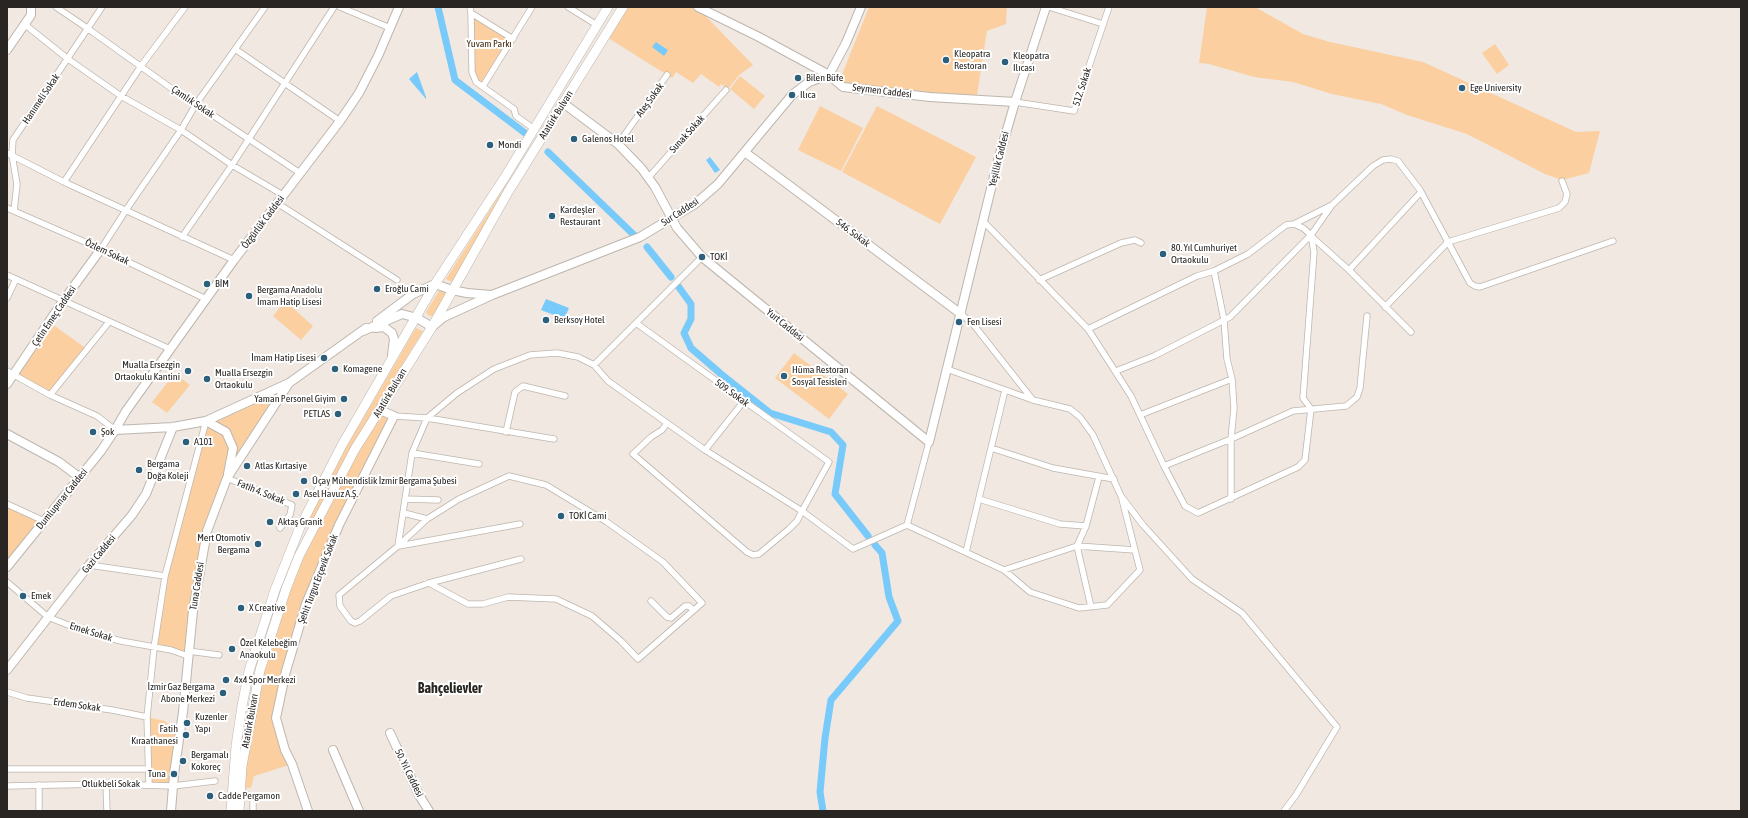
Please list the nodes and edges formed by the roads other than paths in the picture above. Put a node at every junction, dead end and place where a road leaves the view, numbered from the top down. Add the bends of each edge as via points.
1 (30, 7) edge
2 (56, 7) edge
3 (102, 7) edge
4 (185, 7) edge
5 (265, 7) edge
6 (334, 7) edge
7 (340, 7) edge
8 (399, 7) edge
9 (532, 7) edge
10 (568, 7) edge
11 (608, 7) edge
12 (623, 7) edge
13 (698, 7) edge
14 (861, 7) edge
15 (1046, 7) edge
16 (1049, 7) edge
17 (1109, 7) edge
18 (471, 10) edge
19 (26, 23) junction
20 (1103, 24) junction
21 (597, 25) junction
22 (87, 28) junction
23 (390, 28) junction
24 (513, 39) junction
25 (235, 49) junction
26 (7, 50) edge
27 (68, 59) junction
28 (141, 66) junction
29 (667, 75) dead end
30 (829, 75) junction
31 (285, 83) junction
32 (483, 86) junction
33 (726, 90) dead end
34 (122, 96) junction
35 (1015, 102) junction
36 (563, 103) junction
37 (196, 104) junction
38 (340, 121) junction
39 (534, 129) junction
40 (181, 130) junction
41 (248, 139) junction
42 (618, 144) junction
43 (746, 153) junction
44 (10, 154) edge
45 (232, 165) junction
46 (300, 173) junction
47 (649, 177) junction
48 (1562, 181) dead end
49 (64, 182) junction
50 (1421, 192) junction
51 (283, 195) junction
52 (277, 203) junction
53 (1332, 205) junction
54 (7, 208) edge
55 (126, 210) junction
56 (14, 211) junction
57 (672, 218) junction
58 (984, 222) junction
59 (1294, 224) junction
60 (1311, 236) junction
61 (182, 237) junction
62 (1613, 241) dead end
63 (1448, 242) junction
64 (1141, 243) dead end
65 (101, 248) junction
66 (702, 257) junction
67 (234, 260) junction
68 (1349, 270) junction
69 (1214, 271) junction
70 (7, 275) edge
71 (16, 279) junction
72 (397, 280) dead end
73 (1039, 280) junction
74 (435, 284) junction
75 (452, 290) junction
76 (492, 295) junction
77 (7, 298) edge
78 (206, 299) junction
79 (63, 301) junction
80 (1385, 306) junction
81 (961, 314) junction
82 (1367, 316) dead end
83 (417, 318) junction
84 (1224, 320) junction
85 (109, 322) junction
86 (636, 323) junction
87 (432, 327) junction
88 (1088, 329) junction
89 (363, 331) junction
90 (1411, 332) dead end
91 (170, 349) junction
92 (389, 364) junction
93 (594, 365) junction
94 (947, 369) junction
95 (1116, 370) junction
96 (10, 373) edge
97 (1232, 379) junction
98 (289, 383) junction
99 (7, 384) edge
100 (1005, 390) junction
101 (50, 395) junction
102 (565, 396) dead end
103 (1033, 400) junction
104 (744, 401) junction
105 (1311, 409) junction
106 (380, 410) junction
107 (1140, 415) junction
108 (394, 416) junction
109 (426, 418) junction
110 (206, 421) junction
111 (667, 423) junction
112 (173, 427) junction
113 (115, 430) junction
114 (506, 432) junction
115 (7, 434) edge
116 (554, 439) dead end
117 (1232, 439) junction
118 (929, 442) junction
119 (991, 448) junction
120 (705, 450) junction
121 (412, 453) junction
122 (479, 464) dead end
123 (1164, 466) junction
124 (1099, 476) junction
125 (79, 477) junction
126 (227, 478) junction
127 (1114, 479) junction
128 (1121, 496) junction
129 (406, 499) junction
130 (979, 499) junction
131 (1231, 499) junction
132 (438, 500) dead end
133 (7, 504) edge
134 (802, 512) junction
135 (404, 513) junction
136 (427, 519) junction
137 (44, 521) junction
138 (520, 524) dead end
139 (907, 525) junction
140 (1086, 526) junction
141 (280, 528) dead end
142 (398, 546) junction
143 (1077, 546) junction
144 (1135, 550) junction
145 (966, 552) junction
146 (521, 559) dead end
147 (89, 565) junction
148 (7, 568) edge
149 (1004, 570) junction
150 (165, 576) junction
151 (7, 582) edge
152 (429, 583) junction
153 (651, 601) dead end
154 (1091, 607) junction
155 (693, 610) junction
156 (48, 617) junction
157 (154, 648) junction
158 (188, 653) junction
159 (220, 655) dead end
160 (7, 670) edge
161 (7, 692) edge
162 (147, 717) junction
163 (390, 733) dead end
164 (333, 750) dead end
165 (149, 768) junction
166 (7, 769) edge
167 (215, 781) dead end
168 (106, 784) junction
169 (39, 785) junction
170 (149, 785) junction
171 (7, 786) edge
172 (173, 786) junction
173 (241, 790) junction
174 (39, 811) edge
175 (106, 811) edge
176 (171, 811) edge
177 (231, 811) edge
178 (239, 811) edge
179 (253, 811) edge
180 (308, 811) edge
181 (359, 811) edge
182 (429, 811) edge
183 (1284, 811) edge

1 - 19 main road via 31,15
2 - 22 street, Çamlık Sokak
3 - 22 street, Hanımeli Sokak
4 - 28 street
5 - 25 street
6 - 31 street
7 - 23 street
8 - 23 main road, Özgürlük Caddesi
9 - 24 street
10 - 21 street
11 - 21 main road, Atatürk Bulvarı
12 - 36 main road, Atatürk Bulvarı
13 - 30 main road, Seymen Caddesi
14 - 30 main road
15 - 35 main road, Yeşillik Caddesi
16 - 20 street
17 - 20 street, 512. Sokak
18 - 24 street
18 - 32 street via 472,72 476,82
19 - 26 main road
19 - 27 street
20 - 35 street, 512. Sokak via 1074,111
21 - 39 main road, Atatürk Bulvarı
22 - 27 street, Hanımeli Sokak
22 - 28 street, Çamlık Sokak
23 - 38 main road, Özgürlük Caddesi via 359,93
24 - 32 street
25 - 31 street
25 - 37 street
27 - 34 street
27 - 44 street, Hanımeli Sokak via 13,140
28 - 34 street
28 - 37 street, Çamlık Sokak
29 - 42 street, Ateş Sokak
30 - 35 main road, Seymen Caddesi via 843,87 930,97
30 - 43 main road, Sur Caddesi via 809,82 792,95
31 - 38 street
31 - 41 street
32 - 39 street via 514,108 516,116
33 - 47 street, Sunak Sokak
34 - 40 street
34 - 49 street
35 - 58 main road, Yeşillik Caddesi
36 - 42 main road, Yurt Caddesi
36 - 75 main road, Atatürk Bulvarı
37 - 40 street
37 - 41 street, Çamlık Sokak
38 - 46 main road, Özgürlük Caddesi
39 - 74 main road, Atatürk Bulvarı
40 - 45 street
40 - 55 street
41 - 45 street
41 - 46 street, Çamlık Sokak
42 - 47 main road, Yurt Caddesi
43 - 57 main road, Sur Caddesi via 718,184 695,204
43 - 81 main road, 546. Sokak
44 - 49 street
44 - 56 street, Hanımeli Sokak via 17,184
45 - 51 street
45 - 61 street
46 - 51 main road, Özgürlük Caddesi
47 - 57 main road, Yurt Caddesi
48 - 63 street via 1567,194 1565,202 1559,208
49 - 55 street
50 - 53 street via 1398,161 1383,160 1373,166
50 - 63 street
50 - 68 street
51 - 52 main road, Özgürlük Caddesi
52 - 67 main road, Özgürlük Caddesi
52 - 72 street
53 - 59 street
53 - 60 street
54 - 56 street, Özlem Sokak
55 - 61 street
55 - 65 street
56 - 65 street, Özlem Sokak
57 - 66 main road, Yurt Caddesi via 677,228
57 - 76 main road, Sur Caddesi via 640,237
58 - 73 street
58 - 81 main road, Yeşillik Caddesi
59 - 60 street
59 - 69 street via 1286,225 1248,254
60 - 68 street
60 - 84 street via 1230,317
60 - 105 street via 1314,252 1303,398
61 - 67 street
62 - 63 street via 1480,287 1470,283
63 - 80 street
64 - 73 street via 1135,240 1121,243
65 - 78 street, Özlem Sokak
65 - 79 main road, Çetin Emeç Caddesi
66 - 86 street
66 - 118 main road, Yurt Caddesi
67 - 78 main road, Özgürlük Caddesi
68 - 80 street
69 - 84 street
69 - 88 street via 1197,276
70 - 71 street
71 - 77 street
71 - 79 street
73 - 88 street
74 - 75 main road, Sur Caddesi
74 - 83 main road, Atatürk Bulvarı
74 - 89 main road, Tuna Caddesi via 413,294
75 - 76 main road, Sur Caddesi
75 - 87 main road, Atatürk Bulvarı
76 - 87 main road, Sur Caddesi via 450,314
78 - 91 main road, Özgürlük Caddesi
79 - 85 street
79 - 96 main road, Çetin Emeç Caddesi
80 - 90 street
81 - 94 main road
81 - 103 street via 973,324
82 - 105 street via 1357,397 1346,406
83 - 87 main road, Tuna Caddesi
83 - 89 main road, Tuna Caddesi via 402,314
83 - 92 main road, Atatürk Bulvarı
84 - 95 street via 1154,356
84 - 97 street via 1227,360
85 - 91 street
85 - 101 street
86 - 93 street
86 - 104 street, 509. Sokak
87 - 106 main road, Atatürk Bulvarı
88 - 95 street
89 - 92 main road via 384,327 389,329 394,339
89 - 98 main road, Tuna Caddesi
91 - 113 main road, Özgürlük Caddesi
92 - 177 main road, Atatürk Bulvarı via 342,445 300,527 274,590 249,671 242,706 232,781
93 - 109 street via 557,353 530,355 476,379
93 - 111 street via 608,381
94 - 100 street
94 - 118 main road
95 - 107 street
96 - 99 main road, Çetin Emeç Caddesi
96 - 101 street
97 - 107 street
97 - 117 street
98 - 110 main road, Tuna Caddesi
98 - 126 main road, Tuna Caddesi
100 - 103 street
100 - 119 street
101 - 113 street via 97,416
102 - 114 street via 523,386 515,392
103 - 127 street via 1070,409 1080,417 1093,435
104 - 120 street
104 - 134 street, 509. Sokak via 829,462
105 - 117 street via 1293,411
105 - 131 street via 1305,460 1298,467
106 - 108 main road
106 - 173 main road, Atatürk Bulvarı via 336,485 286,589 260,670 245,751
107 - 123 street
108 - 109 street
108 - 180 main road, Şehit Turgut Erçevik Sokak via 339,525 306,604 288,664 276,718
109 - 114 street
109 - 121 street
110 - 112 main road, Tuna Caddesi
110 - 126 main road via 226,432 233,448
110 - 150 street
111 - 120 street
111 - 134 street via 633,454 747,552 759,554 789,529
112 - 113 main road, Tuna Caddesi
112 - 147 main road, Gazi Caddesi via 146,494 132,515
113 - 125 main road, Dumlupınar Caddesi
114 - 116 street
115 - 125 main road via 58,462
117 - 123 street
117 - 131 street
118 - 139 street
119 - 124 street via 1053,468
119 - 130 street
120 - 134 street
121 - 122 street
121 - 129 street
123 - 131 street via 1185,506 1198,513
124 - 127 street
124 - 140 street
125 - 137 main road, Dumlupınar Caddesi
126 - 141 street, Fatih 4. Sokak via 292,505 290,515
126 - 158 main road, Tuna Caddesi via 207,531
127 - 128 street
128 - 144 street
128 - 183 street via 1143,525 1192,579 1242,613 1337,727
129 - 132 street
129 - 135 street
130 - 140 street via 1060,524
130 - 145 street
133 - 137 street
134 - 139 street via 853,549
135 - 136 street
135 - 142 street
136 - 142 street
136 - 155 street via 459,499 509,476 546,485 607,522 663,562 702,603
137 - 148 main road, Dumlupınar Caddesi
138 - 142 street
139 - 145 street
140 - 143 street
142 - 152 street via 338,595 340,606 351,621 360,621 391,596
143 - 144 street
143 - 149 street
143 - 154 street
144 - 154 street via 1140,570 1107,605
145 - 149 street
146 - 152 street
147 - 150 street
147 - 156 main road, Gazi Caddesi
149 - 154 street via 1030,592 1079,608
150 - 157 street
151 - 156 street, Emek Sokak
152 - 155 street via 468,604 483,604 508,597 556,599 592,616 638,659
153 - 155 street via 671,618 685,606
156 - 157 street, Emek Sokak via 83,630
156 - 160 main road, Gazi Caddesi
157 - 158 street, Emek Sokak
157 - 162 street
158 - 159 street, Emek Sokak
158 - 172 main road, Tuna Caddesi
161 - 162 street, Erdem Sokak via 27,698
162 - 165 street
163 - 182 main road, 50. Yıl Caddesi
164 - 181 main road
165 - 166 street
165 - 170 street
167 - 172 street, Otlukbeli Sokak
168 - 169 street, Otlukbeli Sokak
168 - 170 street, Otlukbeli Sokak
168 - 175 street
169 - 171 street, Otlukbeli Sokak
169 - 174 street
170 - 172 street, Otlukbeli Sokak
172 - 176 main road, Tuna Caddesi
173 - 178 main road, Atatürk Bulvarı
173 - 179 street via 253,799

